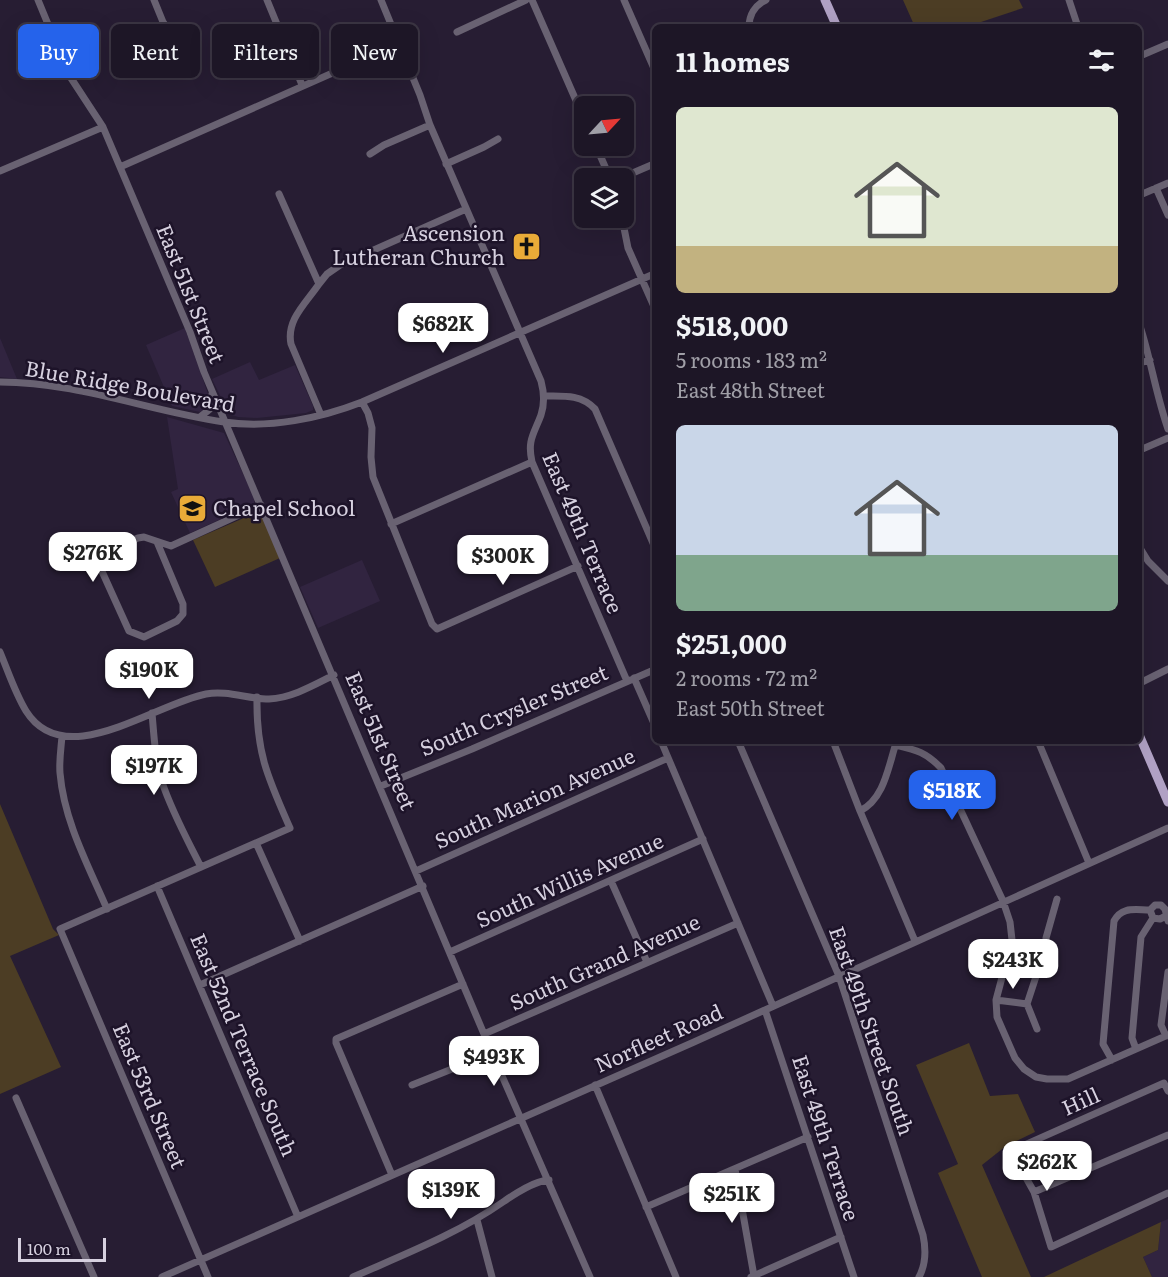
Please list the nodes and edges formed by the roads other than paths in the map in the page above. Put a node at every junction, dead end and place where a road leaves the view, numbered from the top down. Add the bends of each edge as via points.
1 (38, 0) edge
2 (154, 0) edge
3 (267, 0) edge
4 (381, 0) edge
5 (526, 0) edge
6 (532, 0) edge
7 (624, 0) edge
8 (766, 0) edge
9 (825, 0) edge
10 (1069, 0) edge
11 (164, 24) edge
12 (390, 24) edge
13 (749, 24) edge
14 (836, 24) edge
15 (1077, 24) edge
16 (457, 33) dead end
17 (1168, 44) edge
18 (1142, 55) edge
19 (652, 64) edge
20 (331, 73) edge
21 (413, 78) edge
22 (302, 85) junction
23 (574, 96) edge
24 (430, 125) junction
25 (103, 127) junction
26 (498, 139) dead end
27 (370, 154) dead end
28 (446, 164) junction
29 (652, 165) edge
30 (120, 167) junction
31 (0, 171) edge
32 (634, 172) edge
33 (1168, 183) edge
34 (1156, 188) junction
35 (279, 194) dead end
36 (1142, 194) edge
37 (466, 209) junction
38 (1168, 215) edge
39 (624, 228) edge
40 (652, 275) edge
41 (642, 279) junction
42 (319, 284) junction
43 (652, 302) edge
44 (1142, 333) edge
45 (519, 334) junction
46 (1150, 360) junction
47 (1142, 362) edge
48 (0, 382) edge
49 (213, 392) junction
50 (544, 396) junction
51 (362, 402) junction
52 (321, 415) junction
53 (200, 417) junction
54 (226, 423) junction
55 (1168, 429) edge
56 (1168, 438) edge
57 (1142, 449) edge
58 (532, 462) junction
59 (261, 506) junction
60 (391, 524) junction
61 (652, 541) edge
62 (157, 542) junction
63 (1142, 551) edge
64 (578, 566) junction
65 (1168, 581) edge
66 (0, 652) edge
67 (1168, 669) edge
68 (652, 671) edge
69 (334, 675) junction
70 (631, 679) junction
71 (1142, 682) edge
72 (257, 697) junction
73 (152, 713) junction
74 (652, 720) edge
75 (62, 736) junction
76 (1142, 742) edge
77 (662, 744) edge
78 (739, 744) edge
79 (834, 744) edge
80 (896, 744) edge
81 (899, 744) edge
82 (1039, 744) edge
83 (668, 758) junction
84 (381, 786) junction
85 (1168, 802) edge
86 (860, 811) junction
87 (1168, 828) edge
88 (703, 839) junction
89 (256, 843) junction
90 (1089, 863) junction
91 (201, 867) junction
92 (416, 871) junction
93 (611, 882) junction
94 (157, 886) junction
95 (423, 886) junction
96 (1057, 899) dead end
97 (1003, 901) junction
98 (107, 909) junction
99 (1151, 914) junction
100 (1167, 919) edge
101 (738, 923) junction
102 (300, 941) junction
103 (915, 941) junction
104 (450, 952) junction
105 (647, 962) junction
106 (1168, 972) edge
107 (839, 976) junction
108 (463, 984) junction
109 (200, 985) junction
110 (996, 1000) junction
111 (1027, 1004) junction
112 (773, 1006) junction
113 (765, 1010) junction
114 (1037, 1029) dead end
115 (484, 1034) junction
116 (1167, 1036) edge
117 (1136, 1049) junction
118 (492, 1053) junction
119 (1112, 1060) junction
120 (412, 1085) dead end
121 (595, 1085) junction
122 (1168, 1092) edge
123 (16, 1098) dead end
124 (521, 1117) junction
125 (1168, 1135) edge
126 (808, 1137) junction
127 (735, 1169) junction
128 (392, 1175) junction
129 (549, 1180) junction
130 (1034, 1192) junction
131 (1168, 1193) edge
132 (646, 1207) junction
133 (298, 1217) junction
134 (477, 1220) junction
135 (841, 1237) junction
136 (201, 1259) junction
137 (921, 1274) edge
138 (752, 1276) edge
139 (94, 1277) edge
140 (162, 1277) edge
141 (208, 1277) edge
142 (353, 1277) edge
143 (492, 1277) edge
144 (590, 1277) edge
145 (676, 1277) edge
146 (854, 1277) edge

1 - 25 street, East 51st Street via 69,75
2 - 11 street
3 - 22 street
4 - 12 street
5 - 16 street
6 - 23 street
7 - 19 street
8 - 13 street via 758,4
9 - 14 main road
10 - 15 street
17 - 18 street
20 - 22 street
21 - 24 street
22 - 30 street
24 - 27 street
24 - 28 street
25 - 30 street, East 51st Street
25 - 31 street
26 - 28 street
28 - 37 street
29 - 32 street
30 - 49 street, East 51st Street
33 - 34 street
34 - 36 street
34 - 38 street
35 - 42 street
37 - 42 street via 340,265
37 - 45 street
39 - 41 street
40 - 41 street, Blue Ridge Boulevard
41 - 43 street
41 - 45 street, Blue Ridge Boulevard
42 - 52 street via 292,321 289,334
44 - 46 street
45 - 50 street
45 - 51 street, Blue Ridge Boulevard
46 - 47 street
46 - 55 street
48 - 53 street, Blue Ridge Boulevard via 63,387
49 - 53 street via 211,406
49 - 54 street, East 51st Street
50 - 58 street, East 49th Terrace via 542,414 530,441
50 - 61 street via 579,397 595,409
51 - 52 street, Blue Ridge Boulevard
51 - 60 street via 372,428 373,477
52 - 54 street, Blue Ridge Boulevard via 262,424
53 - 54 street, Blue Ridge Boulevard
54 - 59 street, East 51st Street
56 - 57 street
58 - 60 street
58 - 64 street, East 49th Terrace
59 - 62 street via 171,546
59 - 69 street, East 51st Street
60 - 64 street via 437,629
62 - 62 street via 138,538 105,552 100,567 129,631 144,637 183,614 183,604
63 - 65 street
64 - 70 street, East 49th Terrace
66 - 75 street via 25,710 42,728
67 - 71 street
68 - 70 street, South Crysler Street
69 - 72 street via 288,696
69 - 84 street, East 51st Street
70 - 74 street, East 49th Terrace
70 - 84 street, South Crysler Street
72 - 73 street via 207,694
72 - 89 street via 262,758 291,828
73 - 75 street via 93,735
73 - 91 street via 162,781
75 - 98 street via 60,771 66,808
76 - 85 main road
77 - 83 street
78 - 107 street, East 49th Street South
79 - 86 street
80 - 86 street via 879,795
81 - 97 street via 932,758 941,768
82 - 90 street
83 - 88 street
83 - 92 street, South Marion Avenue
84 - 92 street, East 51st Street
86 - 103 street
87 - 90 street, Norfleet Road
88 - 93 street, South Willis Avenue
88 - 101 street
89 - 91 street
89 - 102 street
90 - 97 street, Norfleet Road
91 - 94 street
92 - 95 street, East 51st Street
93 - 104 street, South Willis Avenue
93 - 105 street
94 - 98 street
94 - 109 street, East 52nd Terrace South
95 - 102 street
95 - 104 street
96 - 111 street
97 - 103 street, Norfleet Road
97 - 110 street via 1012,940
98 - 136 street, East 53rd Street via 60,929
99 - 100 street
99 - 100 street via 1155,905 1161,905
99 - 117 street via 1141,937 1132,1038
99 - 119 street via 1126,910 1118,913 1114,921 1103,1044
101 - 105 street, South Grand Avenue
101 - 112 street
102 - 109 street
103 - 107 street, Norfleet Road
104 - 108 street
105 - 115 street, South Grand Avenue
106 - 116 street via 1161,1025
107 - 112 street, Norfleet Road
107 - 137 street, East 49th Street South via 923,1235
108 - 115 street
108 - 128 street via 336,1039
109 - 133 street, East 52nd Terrace South
110 - 111 street
110 - 119 street via 997,1017 1016,1058 1036,1077 1068,1079
111 - 114 street
112 - 113 street, Norfleet Road
113 - 121 street, Norfleet Road
113 - 126 street, East 49th Terrace
115 - 118 street
116 - 117 street
117 - 119 street
118 - 120 street
118 - 124 street
121 - 124 street, Norfleet Road
121 - 132 street
122 - 130 street, Hill via 1164,1083 1011,1150
123 - 139 street
124 - 128 street, Norfleet Road
124 - 129 street
125 - 130 street
126 - 127 street
126 - 135 street, East 49th Terrace
127 - 132 street
127 - 138 street
128 - 133 street, Norfleet Road
129 - 134 street via 516,1193
129 - 144 street
130 - 131 street via 1051,1247
132 - 145 street
133 - 136 street, Norfleet Road
134 - 142 street
134 - 143 street
135 - 138 street
135 - 146 street, East 49th Terrace
136 - 140 street, Norfleet Road
136 - 141 street, East 53rd Street

